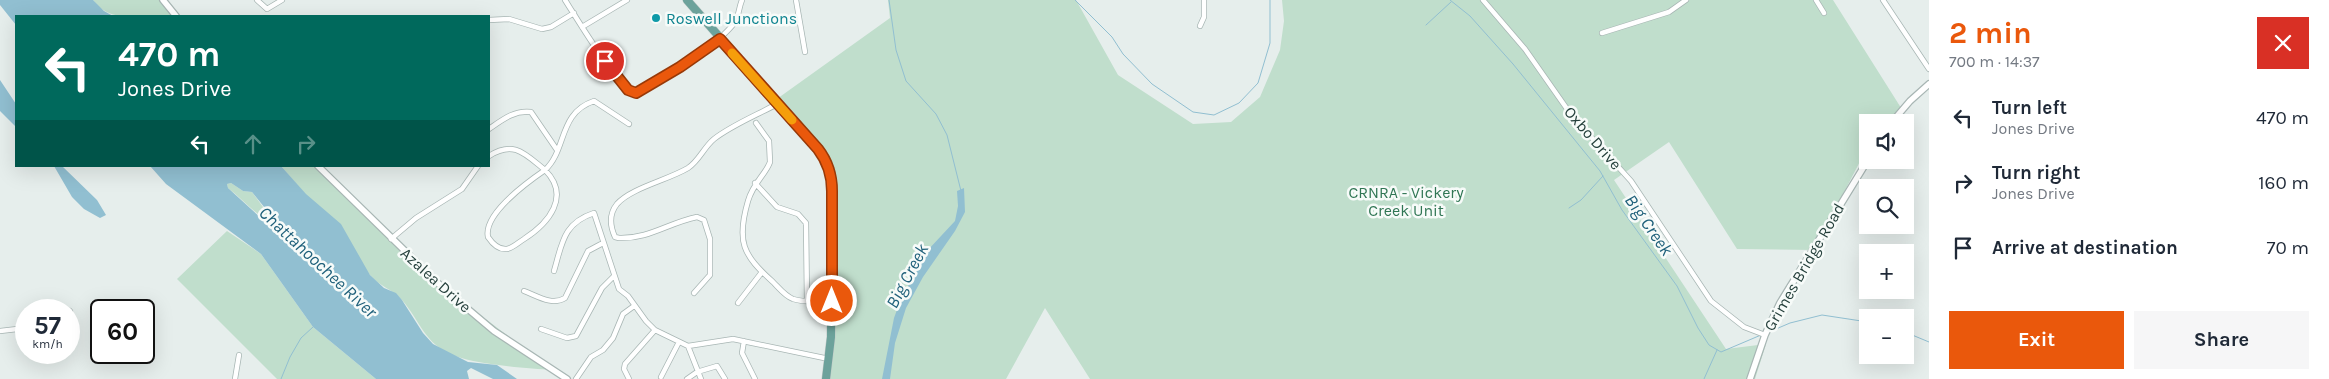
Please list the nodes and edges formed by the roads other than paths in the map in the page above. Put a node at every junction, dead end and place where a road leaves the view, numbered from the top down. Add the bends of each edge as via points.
1 (163, 0) edge
2 (257, 0) edge
3 (282, 0) edge
4 (565, 0) edge
5 (627, 0) edge
6 (688, 0) edge
7 (742, 0) edge
8 (796, 0) edge
9 (1204, 0) edge
10 (1483, 0) edge
11 (1686, 0) edge
12 (1816, 0) edge
13 (1883, 0) edge
14 (574, 13) junction
15 (1824, 13) dead end
16 (175, 15) edge
17 (490, 20) edge
18 (582, 26) junction
19 (1200, 26) dead end
20 (1602, 33) dead end
21 (720, 39) junction
22 (805, 52) dead end
23 (1929, 69) edge
24 (1929, 84) edge
25 (777, 104) junction
26 (1899, 114) edge
27 (756, 123) dead end
28 (629, 124) dead end
29 (490, 128) edge
30 (557, 150) junction
31 (490, 155) edge
32 (319, 167) edge
33 (477, 167) edge
34 (1863, 169) edge
35 (545, 170) junction
36 (755, 183) junction
37 (391, 239) junction
38 (603, 243) junction
39 (554, 271) dead end
40 (762, 272) junction
41 (614, 276) junction
42 (524, 292) dead end
43 (694, 293) dead end
44 (807, 301) junction
45 (832, 301) junction
46 (738, 302) dead end
47 (634, 306) junction
48 (15, 329) edge
49 (541, 329) dead end
50 (655, 330) junction
51 (0, 331) edge
52 (1764, 335) junction
53 (744, 341) junction
54 (679, 342) junction
55 (688, 346) junction
56 (238, 355) dead end
57 (829, 359) junction
58 (697, 372) junction
59 (660, 377) dead end
60 (235, 379) edge
61 (567, 379) edge
62 (576, 379) edge
63 (629, 379) edge
64 (687, 379) edge
65 (700, 379) edge
66 (725, 379) edge
67 (755, 379) edge
68 (826, 379) edge
69 (1750, 379) edge

1 - 16 street
2 - 3 street via 267,9
4 - 14 street
5 - 18 street
6 - 21 main road
7 - 21 street via 734,23
8 - 22 street
9 - 19 street via 1204,17
10 - 52 street, Oxbo Drive via 1525,49 1572,116 1630,181 1711,301 1744,327
11 - 20 street via 1670,12
12 - 15 street
13 - 23 street
14 - 17 street via 542,29 509,19
14 - 18 street
18 - 21 street via 611,70 628,90 636,93
21 - 25 main road
24 - 26 street
25 - 43 street via 713,140 688,168 634,191 613,210 611,226 618,238 642,237 697,216 704,220 710,239 710,275
25 - 45 main road via 822,155 831,175
27 - 36 street via 769,141 770,162
28 - 30 street via 594,101 566,124
29 - 30 street via 515,113 531,112
30 - 35 street
31 - 35 street via 513,148
32 - 37 street, Azalea Drive
33 - 37 street via 462,189 416,218
34 - 52 street, Grimes Bridge Road
35 - 35 street via 553,177 558,191 549,217 536,232 511,248 500,248 488,237 488,228 514,192
36 - 40 street via 746,209 743,238 750,260
36 - 44 street via 778,207 798,214 806,223
37 - 61 street, Azalea Drive via 494,331
38 - 39 street via 594,213 586,216 566,232
38 - 41 street
38 - 42 street via 588,251 565,298 552,302
40 - 44 street via 791,298
40 - 46 street
41 - 47 street via 619,289
41 - 49 street via 602,288 576,336 567,338
44 - 45 street
45 - 57 main road
47 - 50 street
47 - 62 street via 623,314 613,338 603,350 591,357
48 - 51 street
50 - 54 street
50 - 63 street via 625,364
52 - 69 street, Grimes Bridge Road
53 - 55 street
53 - 57 street
53 - 67 street via 742,353
54 - 55 street
54 - 59 street
55 - 58 street
56 - 60 street
57 - 68 main road
58 - 64 street
58 - 65 street
58 - 66 street via 717,366

